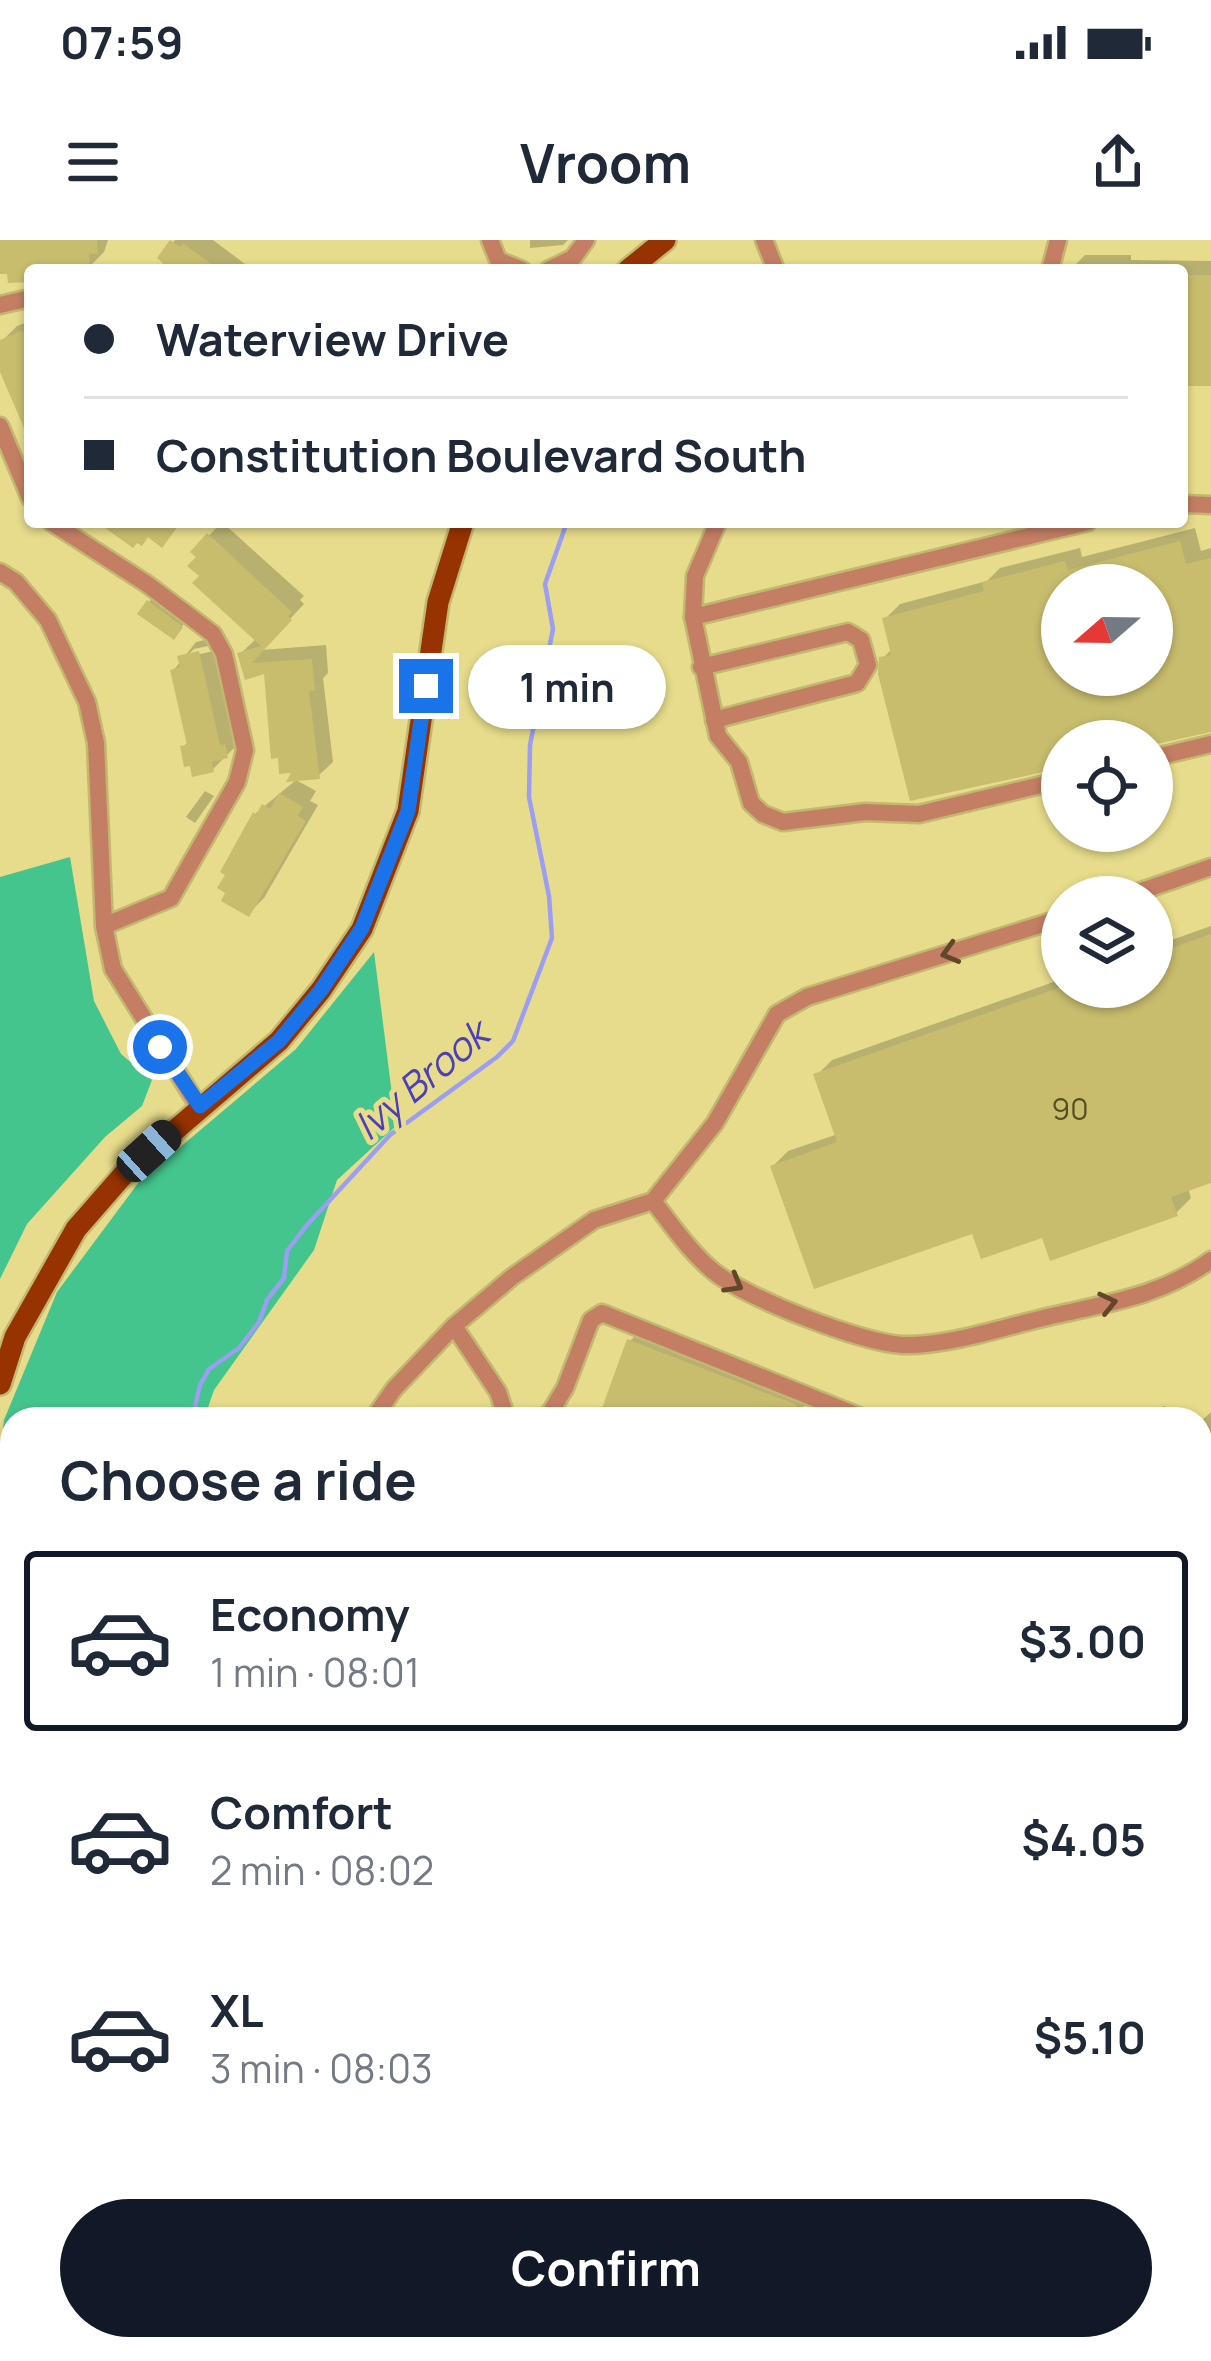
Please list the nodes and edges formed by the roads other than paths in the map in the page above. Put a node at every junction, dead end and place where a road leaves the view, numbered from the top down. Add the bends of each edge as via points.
1 (490, 240) edge
2 (586, 240) edge
3 (508, 264) edge
4 (560, 264) edge
5 (0, 426) edge
6 (24, 484) edge
7 (61, 528) edge
8 (461, 528) edge
9 (715, 528) edge
10 (1063, 528) edge
11 (0, 572) edge
12 (693, 617) junction
13 (701, 668) junction
14 (714, 720) junction
15 (1211, 744) edge
16 (1173, 753) edge
17 (1041, 785) edge
18 (1211, 867) edge
19 (1173, 880) edge
20 (1041, 925) edge
21 (104, 926) junction
22 (200, 1106) junction
23 (653, 1201) junction
24 (1211, 1260) edge
25 (454, 1325) junction
26 (0, 1384) edge
27 (381, 1407) edge
28 (503, 1407) edge
29 (553, 1407) edge
30 (836, 1407) edge

1 - 3 street
2 - 4 street
5 - 6 street
7 - 21 street via 213,634 245,750 237,782 171,898
8 - 22 main road via 438,602 408,811 362,928 279,1041
9 - 12 street via 694,576
10 - 12 street
11 - 21 street via 47,620 87,702
12 - 13 street
13 - 14 street
13 - 14 street via 848,632 861,640 868,665 857,682
14 - 17 street via 751,803 783,822 919,814
15 - 16 street
18 - 19 street
20 -> 23 street via 807,997 777,1014 715,1124
21 - 22 street via 113,969
22 - 26 main road via 76,1229 15,1336
23 -> 24 street via 733,1286 897,1345 1132,1298 1180,1282
23 - 25 street via 594,1220
25 - 27 street
25 - 28 street
29 - 30 street via 591,1320 602,1313

